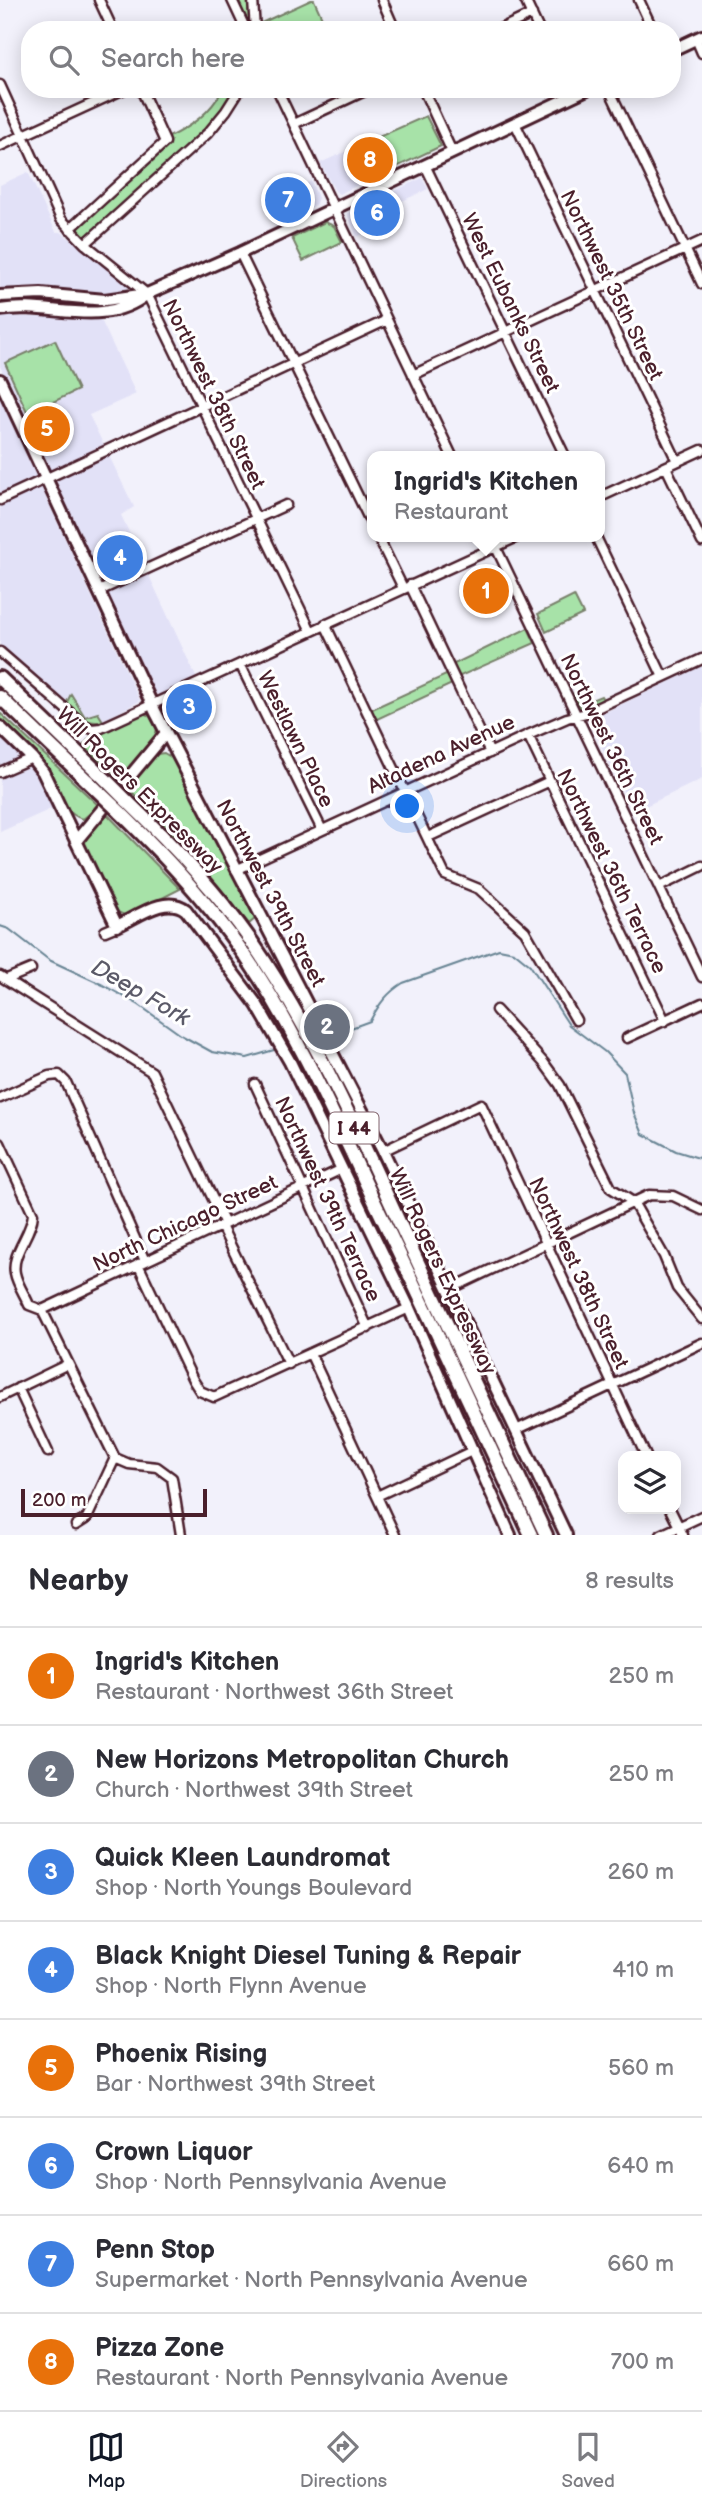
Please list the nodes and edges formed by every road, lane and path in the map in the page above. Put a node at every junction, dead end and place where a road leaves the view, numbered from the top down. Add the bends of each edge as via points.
1 (99, 0) edge
2 (232, 0) edge
3 (253, 0) edge
4 (382, 0) edge
5 (526, 0) edge
6 (639, 0) edge
7 (532, 14) junction
8 (109, 21) edge
9 (242, 21) edge
10 (254, 21) edge
11 (391, 21) edge
12 (517, 21) edge
13 (536, 21) edge
14 (649, 21) edge
15 (699, 38) edge
16 (681, 46) edge
17 (702, 52) edge
18 (0, 85) edge
19 (104, 98) edge
20 (145, 98) edge
21 (234, 98) edge
22 (281, 98) edge
23 (350, 98) edge
24 (427, 98) edge
25 (560, 98) edge
26 (613, 98) edge
27 (515, 123) junction
28 (294, 124) junction
29 (22, 136) junction
30 (0, 146) edge
31 (452, 152) junction
32 (425, 165) junction
33 (333, 208) junction
34 (70, 229) junction
35 (702, 242) edge
36 (85, 244) junction
37 (685, 249) junction
38 (240, 253) junction
39 (702, 284) edge
40 (595, 291) junction
41 (146, 294) junction
42 (0, 296) edge
43 (0, 310) edge
44 (387, 320) junction
45 (506, 332) junction
46 (294, 362) junction
47 (413, 375) junction
48 (0, 380) edge
49 (200, 407) junction
50 (702, 450) edge
51 (450, 451) edge
52 (563, 451) edge
53 (677, 461) junction
54 (666, 467) junction
55 (46, 478) junction
56 (605, 496) edge
57 (0, 500) edge
58 (286, 505) dead end
59 (367, 514) edge
60 (255, 520) junction
61 (381, 542) edge
62 (493, 542) edge
63 (505, 542) edge
64 (598, 542) edge
65 (702, 542) edge
66 (495, 546) junction
67 (407, 587) junction
68 (99, 592) junction
69 (325, 624) junction
70 (311, 631) junction
71 (0, 652) edge
72 (702, 659) edge
73 (240, 664) junction
74 (663, 677) junction
75 (0, 678) edge
76 (0, 697) edge
77 (151, 704) junction
78 (576, 716) junction
79 (0, 727) edge
80 (166, 733) junction
81 (528, 735) junction
82 (490, 753) junction
83 (32, 758) junction
84 (0, 772) edge
85 (550, 781) junction
86 (101, 785) junction
87 (405, 792) junction
88 (124, 807) junction
89 (64, 816) junction
90 (93, 820) junction
91 (322, 830) junction
92 (428, 837) junction
93 (76, 841) junction
94 (702, 866) edge
95 (236, 870) junction
96 (659, 887) junction
97 (117, 926) junction
98 (105, 931) dead end
99 (31, 969) dead end
100 (702, 977) edge
101 (4, 978) edge
102 (702, 1003) edge
103 (496, 1010) dead end
104 (576, 1020) dead end
105 (665, 1021) junction
106 (627, 1038) dead end
107 (255, 1084) dead end
108 (0, 1098) edge
109 (0, 1143) edge
110 (383, 1151) junction
111 (342, 1168) junction
112 (304, 1187) junction
113 (633, 1202) junction
114 (702, 1210) edge
115 (223, 1225) junction
116 (547, 1244) junction
117 (142, 1262) junction
118 (450, 1289) junction
119 (409, 1308) junction
120 (42, 1310) junction
121 (702, 1319) edge
122 (368, 1328) junction
123 (702, 1343) edge
124 (311, 1354) junction
125 (68, 1364) junction
126 (289, 1364) junction
127 (612, 1386) junction
128 (18, 1388) junction
129 (0, 1396) edge
130 (516, 1430) junction
131 (474, 1450) junction
132 (644, 1451) edge
133 (48, 1452) dead end
134 (115, 1458) junction
135 (503, 1475) junction
136 (525, 1489) junction
137 (377, 1496) junction
138 (672, 1514) edge
139 (702, 1516) edge
140 (76, 1525) dead end
141 (681, 1531) edge
142 (181, 1535) edge
143 (394, 1535) edge
144 (510, 1535) edge
145 (521, 1535) edge
146 (531, 1535) edge
147 (546, 1535) edge
148 (553, 1535) edge
149 (566, 1535) edge
150 (661, 1535) edge

1 - 8 street
2 - 9 street
3 - 10 street
4 - 11 street
5 - 7 street
6 - 14 street
7 - 12 street
7 - 13 street
15 - 16 main road
15 - 17 street
18 - 29 street, Northwest 38th Street
19 - 29 street
20 - 34 street via 165,142
21 - 36 street via 208,133
22 - 28 street
23 - 28 street
24 - 31 street
25 - 27 main road
26 - 37 street
27 - 31 main road
27 - 40 street, Northwest 35th Street
28 - 33 street
29 - 30 street
29 - 34 street, Northwest 38th Street
31 - 32 main road
32 - 33 main road
32 - 45 street, West Eubanks Street
33 - 38 main road
33 - 44 street
34 - 36 street, Northwest 38th Street
35 - 37 street
36 - 41 street, Northwest 38th Street
37 - 39 street
37 - 40 street
38 - 41 main road
38 - 46 street
40 - 45 street
40 - 53 street, Northwest 35th Street
41 - 42 main road via 105,300 41,293
41 - 43 main road via 135,303 95,313
41 - 49 street, Northwest 38th Street
44 - 46 street
44 - 47 street
45 - 47 street
45 - 52 street, West Eubanks Street
46 - 49 street
46 - 59 street
47 - 51 street
48 - 55 main road, Northwest 39th Street
49 - 55 street
49 - 60 street, Northwest 38th Street
50 - 53 street
53 - 54 street
54 - 56 street
54 - 65 street
55 - 57 street
55 - 68 main road, Northwest 39th Street
58 - 60 street
60 - 68 street
60 - 70 street, Northwest 38th Street
61 - 67 street
62 - 66 street, Northwest 36th Street
63 - 66 street
64 - 74 street
66 - 67 street
66 - 78 street, Northwest 36th Street
67 - 69 street
67 - 82 street
68 - 77 main road, Northwest 39th Street
69 - 70 street
69 - 87 street
70 - 73 street
71 - 77 street via 83,724 96,729
72 - 74 street, Altadena Avenue
73 - 77 street
73 - 91 street, Westlawn Place
74 - 78 street, Altadena Avenue
75 - 86 highway, Will Rogers Expressway / I 44
76 - 86 highway, Will Rogers Expressway / I 44
77 - 80 main road, Northwest 39th Street
78 - 81 street, Altadena Avenue
78 - 96 street, Northwest 36th Street
79 - 83 main road
80 - 90 main road
80 - 95 main road, Northwest 39th Street
81 - 82 street, Altadena Avenue
81 - 85 street, Northwest 36th Terrace
82 - 87 street, Altadena Avenue
83 - 84 street
83 - 89 main road
85 - 92 street
85 - 105 street, Northwest 36th Terrace
86 - 88 highway, Will Rogers Expressway / I 44, bridge
87 - 91 street, Altadena Avenue
87 - 92 street
88 - 135 highway, Will Rogers Expressway / I 44 via 205,902 279,1012
88 - 136 highway, Will Rogers Expressway / I 44 via 177,849 207,884 288,1000 367,1153
89 - 90 main road via 78,823
89 - 93 main road
90 - 93 main road
91 - 95 street, Altadena Avenue
92 - 104 street via 445,875 479,889 525,931
93 - 97 main road
94 - 96 street
95 - 110 main road, Northwest 39th Street
96 - 100 street, Northwest 36th Street
97 - 98 street
97 - 111 main road via 167,903 186,910 257,1005
99 - 101 street
101 - 115 street via 152,1072
102 - 105 street
103 - 113 street via 560,1085 611,1188
105 - 106 street
107 - 112 street, Northwest 39th Terrace
108 - 117 street via 49,1076 59,1075 66,1083
109 - 120 street via 33,1214 15,1261 15,1274 29,1305
110 - 116 street, Northwest 38th Street via 481,1104
110 - 118 main road, Northwest 39th Street
111 - 112 street, North Chicago Street
111 - 119 main road
112 - 115 street, North Chicago Street
112 - 122 street, Northwest 39th Terrace
113 - 114 street via 649,1195 673,1196
113 - 116 street
113 - 121 street via 677,1288
115 - 117 street, North Chicago Street
115 - 126 street
116 - 118 street
116 - 127 street, Northwest 38th Street
117 - 120 street, North Chicago Street
117 - 126 street via 200,1391 214,1397
118 - 130 main road, Northwest 39th Street
119 - 122 street
119 - 131 main road
120 - 125 street
122 - 124 street
123 - 127 street
124 - 126 street
124 - 137 street
125 - 128 street
125 - 134 street
127 - 130 street
127 - 132 street, Northwest 38th Street
128 - 129 street
128 - 133 street
130 - 149 main road, Northwest 39th Street
131 - 137 street
131 - 144 main road
134 - 140 street via 87,1518
134 - 142 street via 157,1467 172,1478
135 - 145 highway
135 - 146 highway, Will Rogers Expressway / I 44
136 - 147 highway, Will Rogers Expressway / I 44
136 - 148 highway
137 - 143 street
138 - 141 street
139 - 141 street
141 - 150 street

